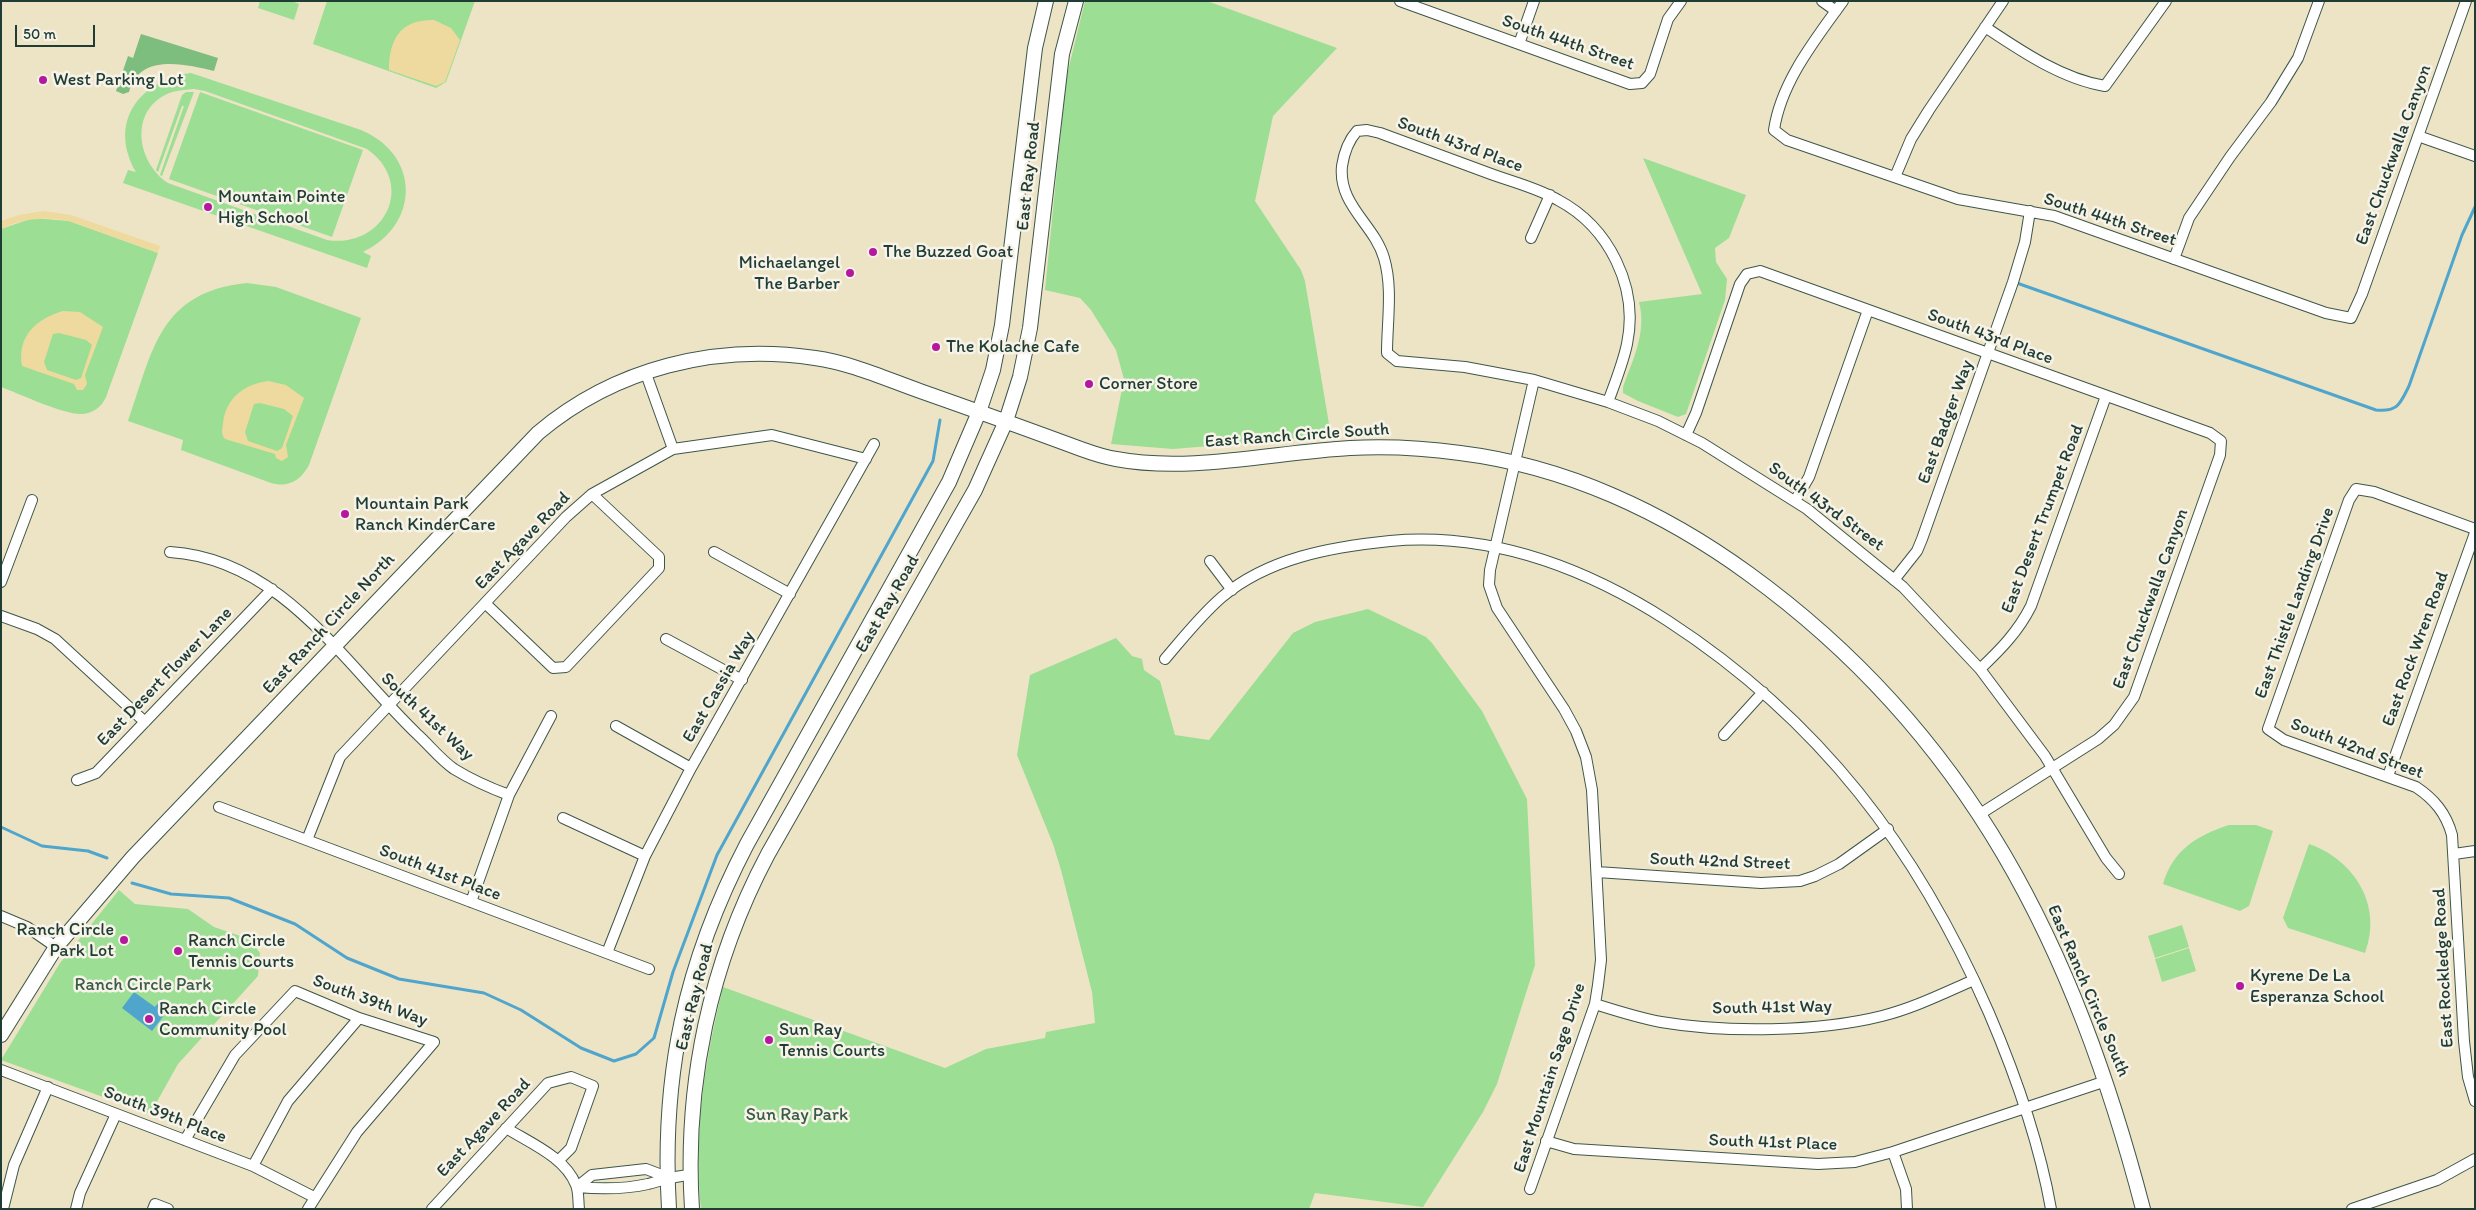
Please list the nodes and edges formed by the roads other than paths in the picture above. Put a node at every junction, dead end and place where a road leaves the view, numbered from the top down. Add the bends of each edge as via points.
1 (1046, 1) edge
2 (1076, 1) edge
3 (1400, 1) edge
4 (1534, 1) edge
5 (1681, 1) edge
6 (1822, 1) edge
7 (1843, 1) edge
8 (2003, 1) edge
9 (2166, 1) edge
10 (2319, 1) edge
11 (2466, 1) edge
12 (1836, 11) junction
13 (1986, 27) junction
14 (1519, 44) junction
15 (2418, 136) junction
16 (2475, 156) edge
17 (1895, 177) junction
18 (1550, 196) junction
19 (2030, 211) junction
20 (1531, 238) dead end
21 (2174, 259) junction
22 (1868, 310) junction
23 (2351, 318) joint
24 (1387, 353) joint
25 (1987, 353) junction
26 (645, 371) junction
27 (1534, 380) junction
28 (2106, 396) junction
29 (1608, 402) junction
30 (979, 412) junction
31 (999, 419) junction
32 (1686, 435) junction
33 (2220, 442) joint
34 (874, 444) dead end
35 (673, 449) junction
36 (866, 459) junction
37 (1514, 462) junction
38 (592, 494) junction
39 (32, 500) dead end
40 (1796, 501) junction
41 (2475, 529) edge
42 (2475, 534) edge
43 (1495, 546) junction
44 (170, 552) dead end
45 (714, 552) dead end
46 (1210, 561) dead end
47 (1894, 580) junction
48 (1, 582) edge
49 (272, 588) junction
50 (1232, 590) junction
51 (790, 594) junction
52 (485, 603) junction
53 (1, 616) edge
54 (666, 639) dead end
55 (334, 646) junction
56 (855, 654) junction
57 (1165, 659) dead end
58 (875, 664) junction
59 (1980, 669) junction
60 (742, 680) junction
61 (1762, 692) junction
62 (388, 706) junction
63 (551, 716) dead end
64 (145, 722) junction
65 (616, 726) dead end
66 (2268, 729) joint
67 (1724, 735) dead end
68 (691, 768) junction
69 (2053, 769) junction
70 (2388, 776) junction
71 (77, 780) dead end
72 (509, 795) junction
73 (219, 807) dead end
74 (1980, 814) junction
75 (563, 818) dead end
76 (1888, 829) junction
77 (307, 840) junction
78 (2475, 851) edge
79 (2454, 854) junction
80 (645, 856) junction
81 (1597, 872) junction
82 (2119, 874) dead end
83 (471, 902) junction
84 (1, 916) edge
85 (56, 947) junction
86 (607, 953) junction
87 (649, 969) dead end
88 (1974, 980) junction
89 (1595, 1004) junction
90 (359, 1018) junction
91 (1, 1035) edge
92 (1, 1070) edge
93 (2106, 1081) junction
94 (48, 1087) junction
95 (2475, 1100) edge
96 (2025, 1107) junction
97 (116, 1114) junction
98 (506, 1128) junction
99 (185, 1140) junction
100 (1546, 1141) junction
101 (1893, 1152) junction
102 (2475, 1159) edge
103 (558, 1160) junction
104 (253, 1166) junction
105 (690, 1175) junction
106 (667, 1177) junction
107 (577, 1187) junction
108 (1530, 1189) dead end
109 (314, 1197) junction
110 (154, 1206) edge
111 (3, 1209) edge
112 (76, 1209) edge
113 (168, 1209) edge
114 (308, 1209) edge
115 (432, 1209) edge
116 (579, 1209) edge
117 (669, 1209) edge
118 (692, 1209) edge
119 (1907, 1209) edge
120 (2051, 1209) edge
121 (2143, 1209) edge
122 (2352, 1209) edge

1 - 30 street, East Ray Road via 1034,48 1002,326 993,370
2 - 31 street, East Ray Road via 1062,54 1030,328 1020,377
3 - 14 street, South 44th Street
4 - 14 street
5 - 14 street, South 44th Street via 1668,19 1650,74 1642,84 1630,84
6 - 12 street
7 - 12 street
8 - 13 street
9 - 13 street via 2105,86 2089,84 2047,64
10 - 21 street via 2298,58 2189,218
11 - 15 street, East Chuckwalla Canyon
12 - 17 street, South 44th Street via 1790,82 1776,114 1774,130 1787,140
13 - 17 street via 1911,139
15 - 16 street
15 - 23 street, East Chuckwalla Canyon
17 - 19 street, South 44th Street via 1958,199
18 - 20 street
18 - 24 street, South 43rd Place via 1380,134 1357,131 1347,146 1341,178 1348,200 1384,256 1389,285
18 - 29 street, South 43rd Place via 1590,223 1608,245 1620,269 1628,298 1627,344
19 - 21 street, South 44th Street via 2054,216
19 - 25 street, East Badger Way via 2020,259
21 - 23 street, South 44th Street via 2326,313
22 - 25 street, South 43rd Place
22 - 32 street, South 43rd Place via 1760,271 1747,274 1740,284
22 - 40 street via 1809,477
24 - 27 street, South 43rd Street via 1397,361 1465,367
25 - 28 street, South 43rd Place
25 - 47 street, East Badger Way via 1922,538
26 - 30 street, East Ranch Circle North via 719,355 776,353 847,365
26 - 35 street
26 - 55 street, East Ranch Circle North via 591,396 538,433
27 - 29 street, South 43rd Street
27 - 37 street, East Mountain Sage Drive
28 - 33 street, South 43rd Place via 2210,433
28 - 59 street, East Desert Trumpet Road via 2031,606 2012,637
29 - 32 street, South 43rd Street
30 - 31 street, East Ranch Circle North
30 - 56 street, East Ray Road via 950,482
31 - 37 street, East Ranch Circle South via 1081,449 1114,459 1140,462 1175,464 1352,448 1389,448 1462,453
31 - 58 street, East Ray Road via 975,490
32 - 40 street, South 43rd Street
33 - 69 street, East Chuckwalla Canyon via 2220,455 2134,697 2114,725
34 - 36 street, East Cassia Way
35 - 36 street, East Agave Road via 772,435
35 - 38 street, East Agave Road
36 - 51 street, East Cassia Way
37 - 43 street, East Mountain Sage Drive
37 - 74 street, East Ranch Circle South via 1618,497 1716,550 1771,590 1822,631 1905,713
38 - 52 street, East Agave Road
38 - 52 street via 659,557 659,568 566,667 553,668
39 - 48 street
40 - 47 street, South 43rd Street
41 - 66 street, East Thistle Landing Drive via 2374,492 2356,489 2349,500
42 - 70 street, East Rock Wren Road
43 - 50 street via 1430,538 1347,548 1283,562
43 - 61 street via 1558,565 1632,600 1703,645
43 - 81 street, East Mountain Sage Drive via 1489,585 1494,602 1564,709 1584,748 1592,790
44 - 49 street, South 41st Way via 196,554 250,575
45 - 51 street
46 - 50 street
47 - 59 street, South 43rd Street
49 - 55 street, South 41st Way
49 - 64 street, East Desert Flower Lane
50 - 57 street via 1197,621
51 - 60 street, East Cassia Way
52 - 62 street, East Agave Road
53 - 64 street via 55,639
54 - 60 street
55 - 62 street, South 41st Way
55 - 85 street, East Ranch Circle North via 133,857
56 - 58 street
56 - 106 street, East Ray Road via 730,876 703,941 673,1060
58 - 105 street, East Ray Road via 752,885 726,949 715,980 697,1065
59 - 69 street, South 43rd Street
60 - 68 street, East Cassia Way
61 - 67 street
61 - 76 street via 1834,760
62 - 72 street, South 41st Way via 452,768
62 - 77 street, East Agave Road via 340,757
63 - 72 street
64 - 71 street, East Desert Flower Lane via 96,773
65 - 68 street
66 - 70 street, South 42nd Street via 2284,740
68 - 80 street, East Cassia Way
69 - 74 street, East Chuckwalla Canyon
69 - 82 street, South 43rd Street
70 - 79 street, South 42nd Street via 2416,786 2437,804 2449,824
72 - 83 street
73 - 77 street, South 41st Place
74 - 93 street, East Ranch Circle South via 2019,879 2058,959
75 - 80 street
76 - 81 street, South 42nd Street via 1839,864 1800,881 1761,883
76 - 88 street via 1931,896
77 - 83 street, South 41st Place
78 - 79 street
79 - 95 street, East Rockledge Road via 2464,1041 2468,1078
80 - 86 street, East Cassia Way
81 - 89 street, East Mountain Sage Drive via 1601,960
83 - 86 street, South 41st Place
84 - 85 street via 28,928
85 - 91 street, East Ranch Circle North
86 - 87 street, South 41st Place
88 - 89 street, South 41st Way via 1917,1005 1882,1016 1809,1027 1755,1028 1664,1022
88 - 96 street
89 - 100 street, East Mountain Sage Drive
90 - 99 street, South 39th Way via 295,991 235,1055
90 - 104 street via 288,1101
90 - 109 street, South 39th Way via 434,1042 357,1132
92 - 94 street, South 39th Place
93 - 96 street, South 41st Place
93 - 121 street, East Ranch Circle South
94 - 97 street, South 39th Place
94 - 111 street via 14,1165
96 - 101 street, South 41st Place
96 - 120 street
97 - 99 street, South 39th Place
97 - 112 street via 80,1193
98 - 103 street
98 - 103 street, East Agave Road via 548,1083 571,1078 593,1086 571,1148
98 - 115 street, East Agave Road
99 - 104 street, South 39th Place
100 - 101 street, South 41st Place via 1574,1149 1818,1164 1855,1162
100 - 108 street, East Mountain Sage Drive
101 - 119 street via 1906,1190
102 - 122 street via 2437,1180
103 - 107 street
104 - 109 street, South 39th Place
105 - 106 street
105 - 118 street, East Ray Road
106 - 107 street via 647,1184 595,1189
106 - 107 street via 646,1169 592,1176
106 - 117 street, East Ray Road
107 - 116 street
109 - 114 street
110 - 113 street

